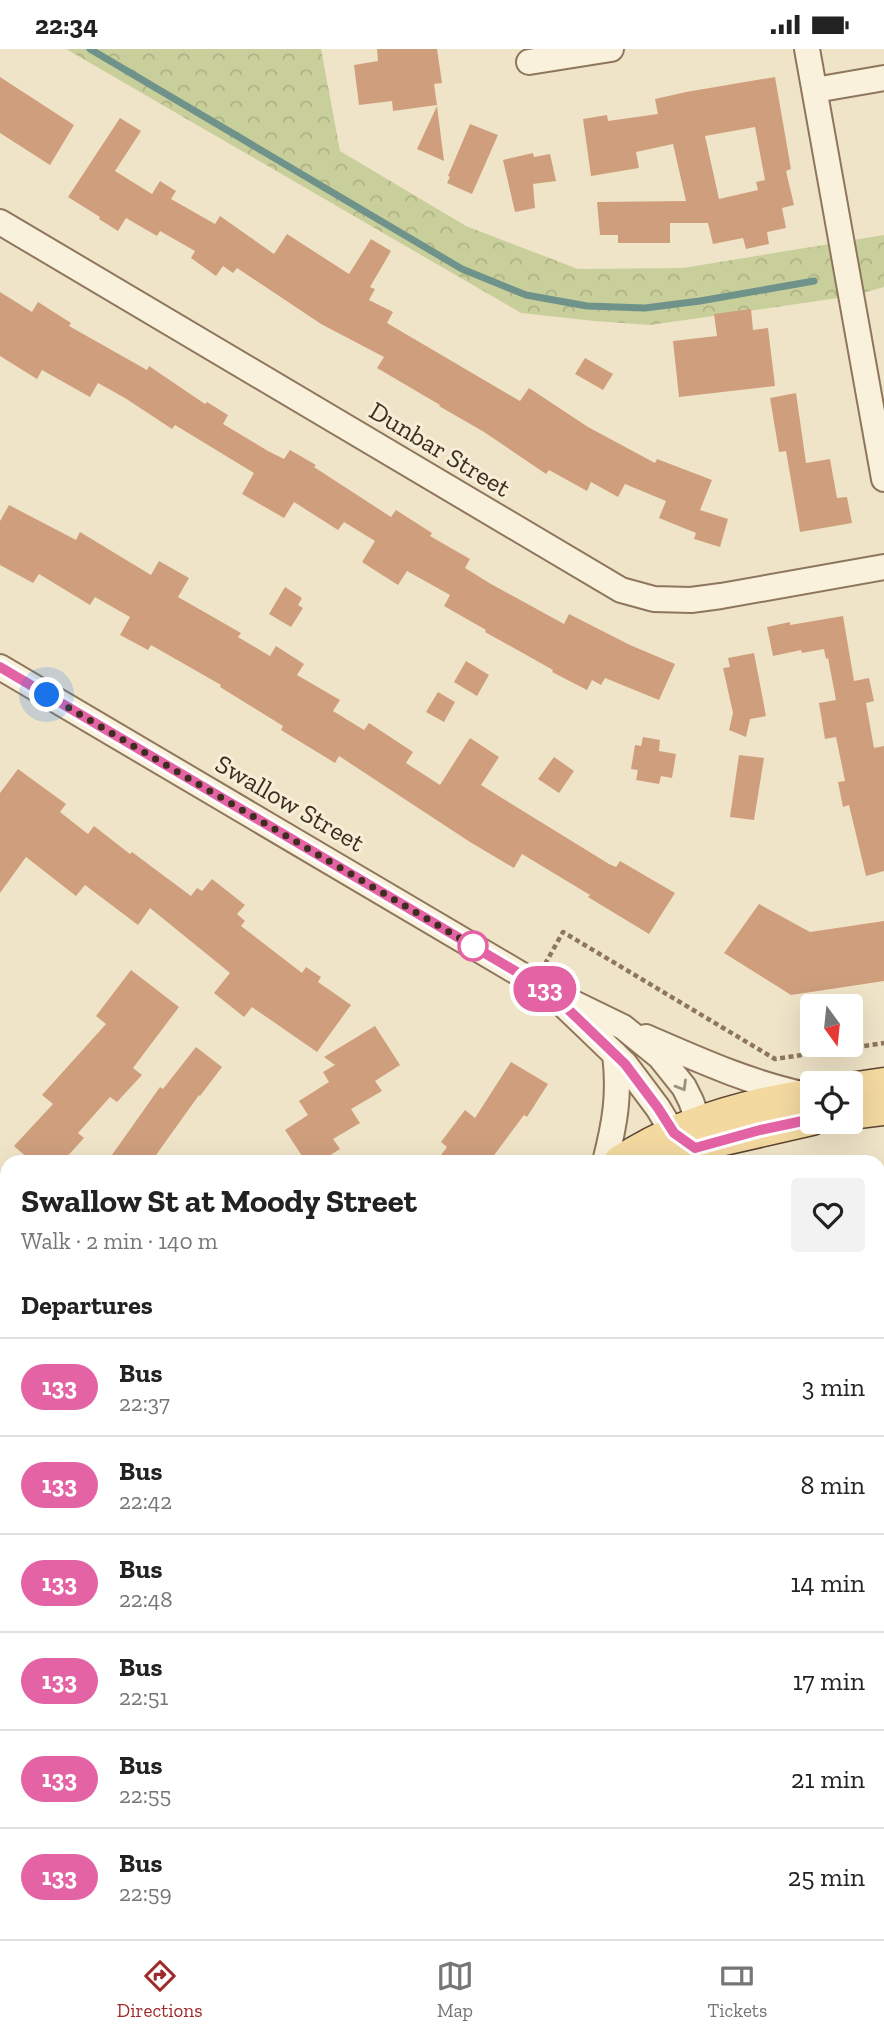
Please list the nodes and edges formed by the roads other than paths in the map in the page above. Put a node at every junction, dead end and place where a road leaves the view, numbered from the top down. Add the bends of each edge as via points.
1 (611, 49) edge
2 (807, 49) edge
3 (529, 62) dead end
4 (884, 78) edge
5 (815, 90) junction
6 (0, 222) edge
7 (884, 479) edge
8 (884, 567) edge
9 (0, 667) edge
10 (542, 986) junction
11 (623, 1027) junction
12 (615, 1054) junction
13 (884, 1084) edge
14 (863, 1087) edge
15 (800, 1098) edge
16 (800, 1109) edge
17 (884, 1109) edge
18 (863, 1112) edge
19 (689, 1135) junction
20 (607, 1155) edge
21 (638, 1155) edge
22 (666, 1155) edge

1 - 3 street
2 - 5 street
4 - 5 street
5 - 7 street
6 - 8 street, Dunbar Street via 621,590 654,599 691,600
9 - 10 street, Swallow Street
10 - 11 street, Swallow Street
10 - 12 street, Swallow Street
11 - 15 street
11 -> 19 street, Swallow Street via 684,1087
12 - 19 street, Swallow Street
12 - 20 street via 617,1105
13 - 14 main road
16 - 19 main road via 760,1130
17 - 18 main road
19 - 21 main road
19 - 22 main road

